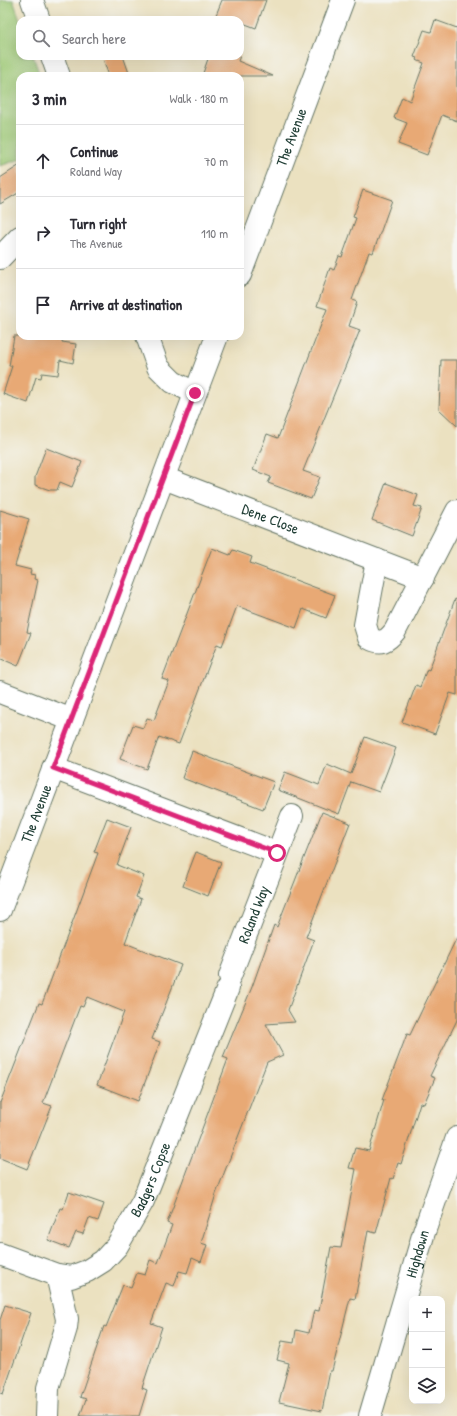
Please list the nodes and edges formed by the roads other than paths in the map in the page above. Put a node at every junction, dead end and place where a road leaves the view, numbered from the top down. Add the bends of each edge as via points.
1 (32, 0) edge
2 (343, 0) edge
3 (38, 16) edge
4 (53, 60) edge
5 (58, 72) edge
6 (16, 241) edge
7 (0, 258) edge
8 (244, 264) edge
9 (148, 340) edge
10 (215, 340) edge
11 (195, 393) junction
12 (164, 478) junction
13 (457, 511) edge
14 (377, 560) junction
15 (423, 578) junction
16 (0, 692) edge
17 (72, 720) junction
18 (53, 768) junction
19 (292, 816) dead end
20 (277, 853) junction
21 (0, 910) edge
22 (229, 982) joint
23 (457, 1138) edge
24 (0, 1254) edge
25 (57, 1275) junction
26 (47, 1416) edge
27 (370, 1416) edge

1 - 3 street
2 - 8 street, The Avenue
4 - 5 street
6 - 7 street
9 - 11 street via 158,367 173,382
10 - 11 street, The Avenue
11 - 12 street, The Avenue
12 - 14 street, Dene Close
12 - 17 street, The Avenue
13 - 15 street
14 - 15 street, Dene Close
14 - 15 street via 365,625 369,638 374,641 388,640
16 - 17 street
17 - 18 street, The Avenue
18 - 20 street
18 - 21 street, The Avenue
19 - 20 street, Roland Way
20 - 22 street, Roland Way
22 - 25 street, Badgers Copse via 143,1201 131,1224 117,1246 103,1261 88,1271 71,1277
23 - 27 street, Highdown via 422,1239
24 - 25 street, Badgers Copse
25 - 26 street via 67,1319 48,1388

